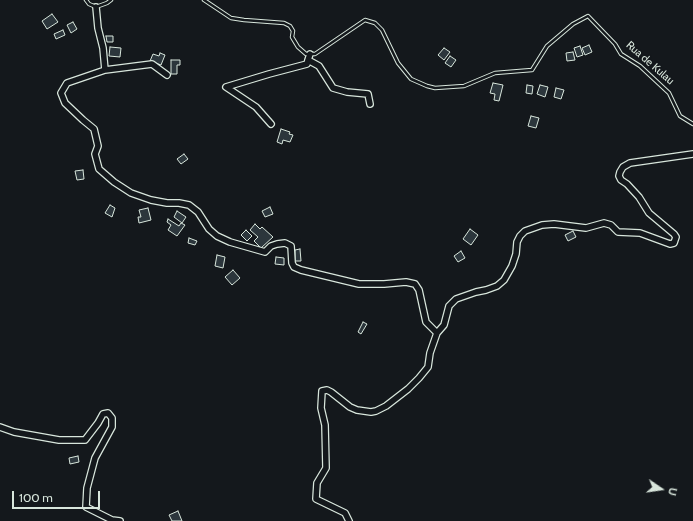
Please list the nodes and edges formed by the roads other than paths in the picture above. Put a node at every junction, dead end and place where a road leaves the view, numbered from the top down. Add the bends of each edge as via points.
1 (86, 0) edge
2 (111, 0) edge
3 (204, 0) edge
4 (96, 6) junction
5 (310, 54) junction
6 (308, 60) junction
7 (105, 70) junction
8 (167, 75) dead end
9 (370, 104) dead end
10 (271, 124) dead end
11 (693, 124) edge
12 (693, 154) edge
13 (437, 333) junction
14 (0, 427) edge
15 (120, 521) edge
16 (349, 521) edge

1 - 4 lane
2 - 4 lane
3 - 5 lane via 231,18 284,23 290,26 293,31 292,37 298,47 306,54
4 - 7 street
5 - 6 street
5 - 11 lane, Rua de Kulau via 315,54 365,20 375,23 382,30 398,63 411,79 435,88 464,86 495,73 532,70 547,46 573,24 588,16 615,44 621,54 640,66 669,93 680,116
6 - 9 street via 319,66 333,88 368,94
6 - 10 street via 307,64 226,87 256,107
7 - 8 street via 152,64
7 - 13 street via 67,83 61,93 65,103 94,129 98,146 95,154 100,169 114,182 131,193 151,200 189,205 198,212 209,229 230,242 265,252 271,246 285,243 291,246 294,267 301,270 359,284 416,284 426,322
12 - 13 street via 630,164 623,167 619,176 639,197 649,213 674,234 674,243 670,244 640,232 618,232 611,225 604,223 586,228 542,225 525,231 517,242 512,266 504,280 497,286 456,300 449,306 444,325
13 - 16 street via 428,367 408,389 386,406 376,411 357,410 331,392 322,391 326,468 317,483 316,499 345,513
14 - 15 street via 59,440 85,440 103,414 108,413 112,418 112,427 95,458 87,488 86,507 112,520

